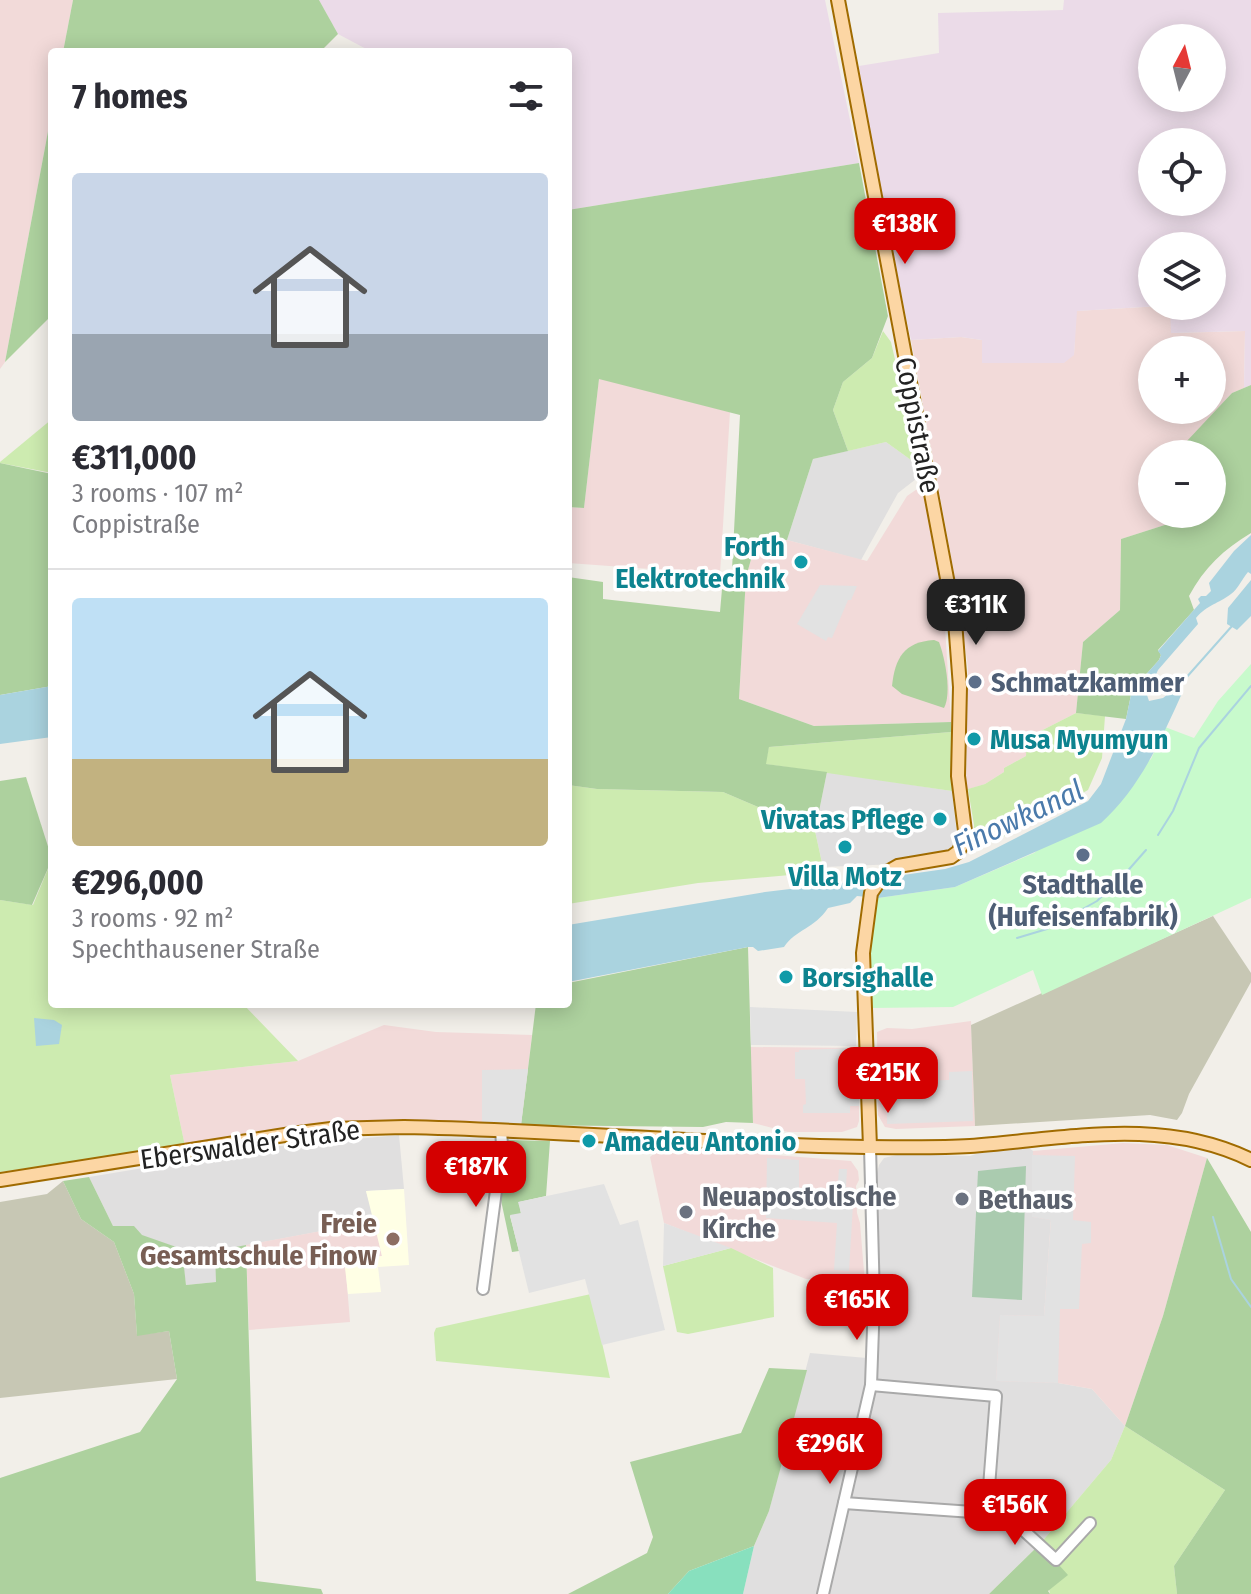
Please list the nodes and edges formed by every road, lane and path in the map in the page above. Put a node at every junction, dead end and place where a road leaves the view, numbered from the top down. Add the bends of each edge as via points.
1 (838, 0) edge
2 (501, 1130) junction
3 (870, 1147) junction
4 (1251, 1160) edge
5 (0, 1180) edge
6 (483, 1289) dead end
7 (871, 1385) junction
8 (844, 1503) junction
9 (987, 1510) junction
10 (1090, 1523) dead end
11 (823, 1594) edge

1 - 3 main road, Coppistraße via 955,621 958,776 965,831 958,852 942,860 898,866 884,874 871,893 863,953
2 - 3 main road, Eberswalder Straße
2 - 5 main road, Eberswalder Straße via 331,1129
2 - 6 street
3 - 4 main road, Eberswalder Straße via 969,1146 1127,1133 1178,1136
3 - 7 street
7 - 8 street
7 - 9 street via 996,1396
8 - 9 street
8 - 11 street
9 - 10 street via 1009,1517 1056,1560

